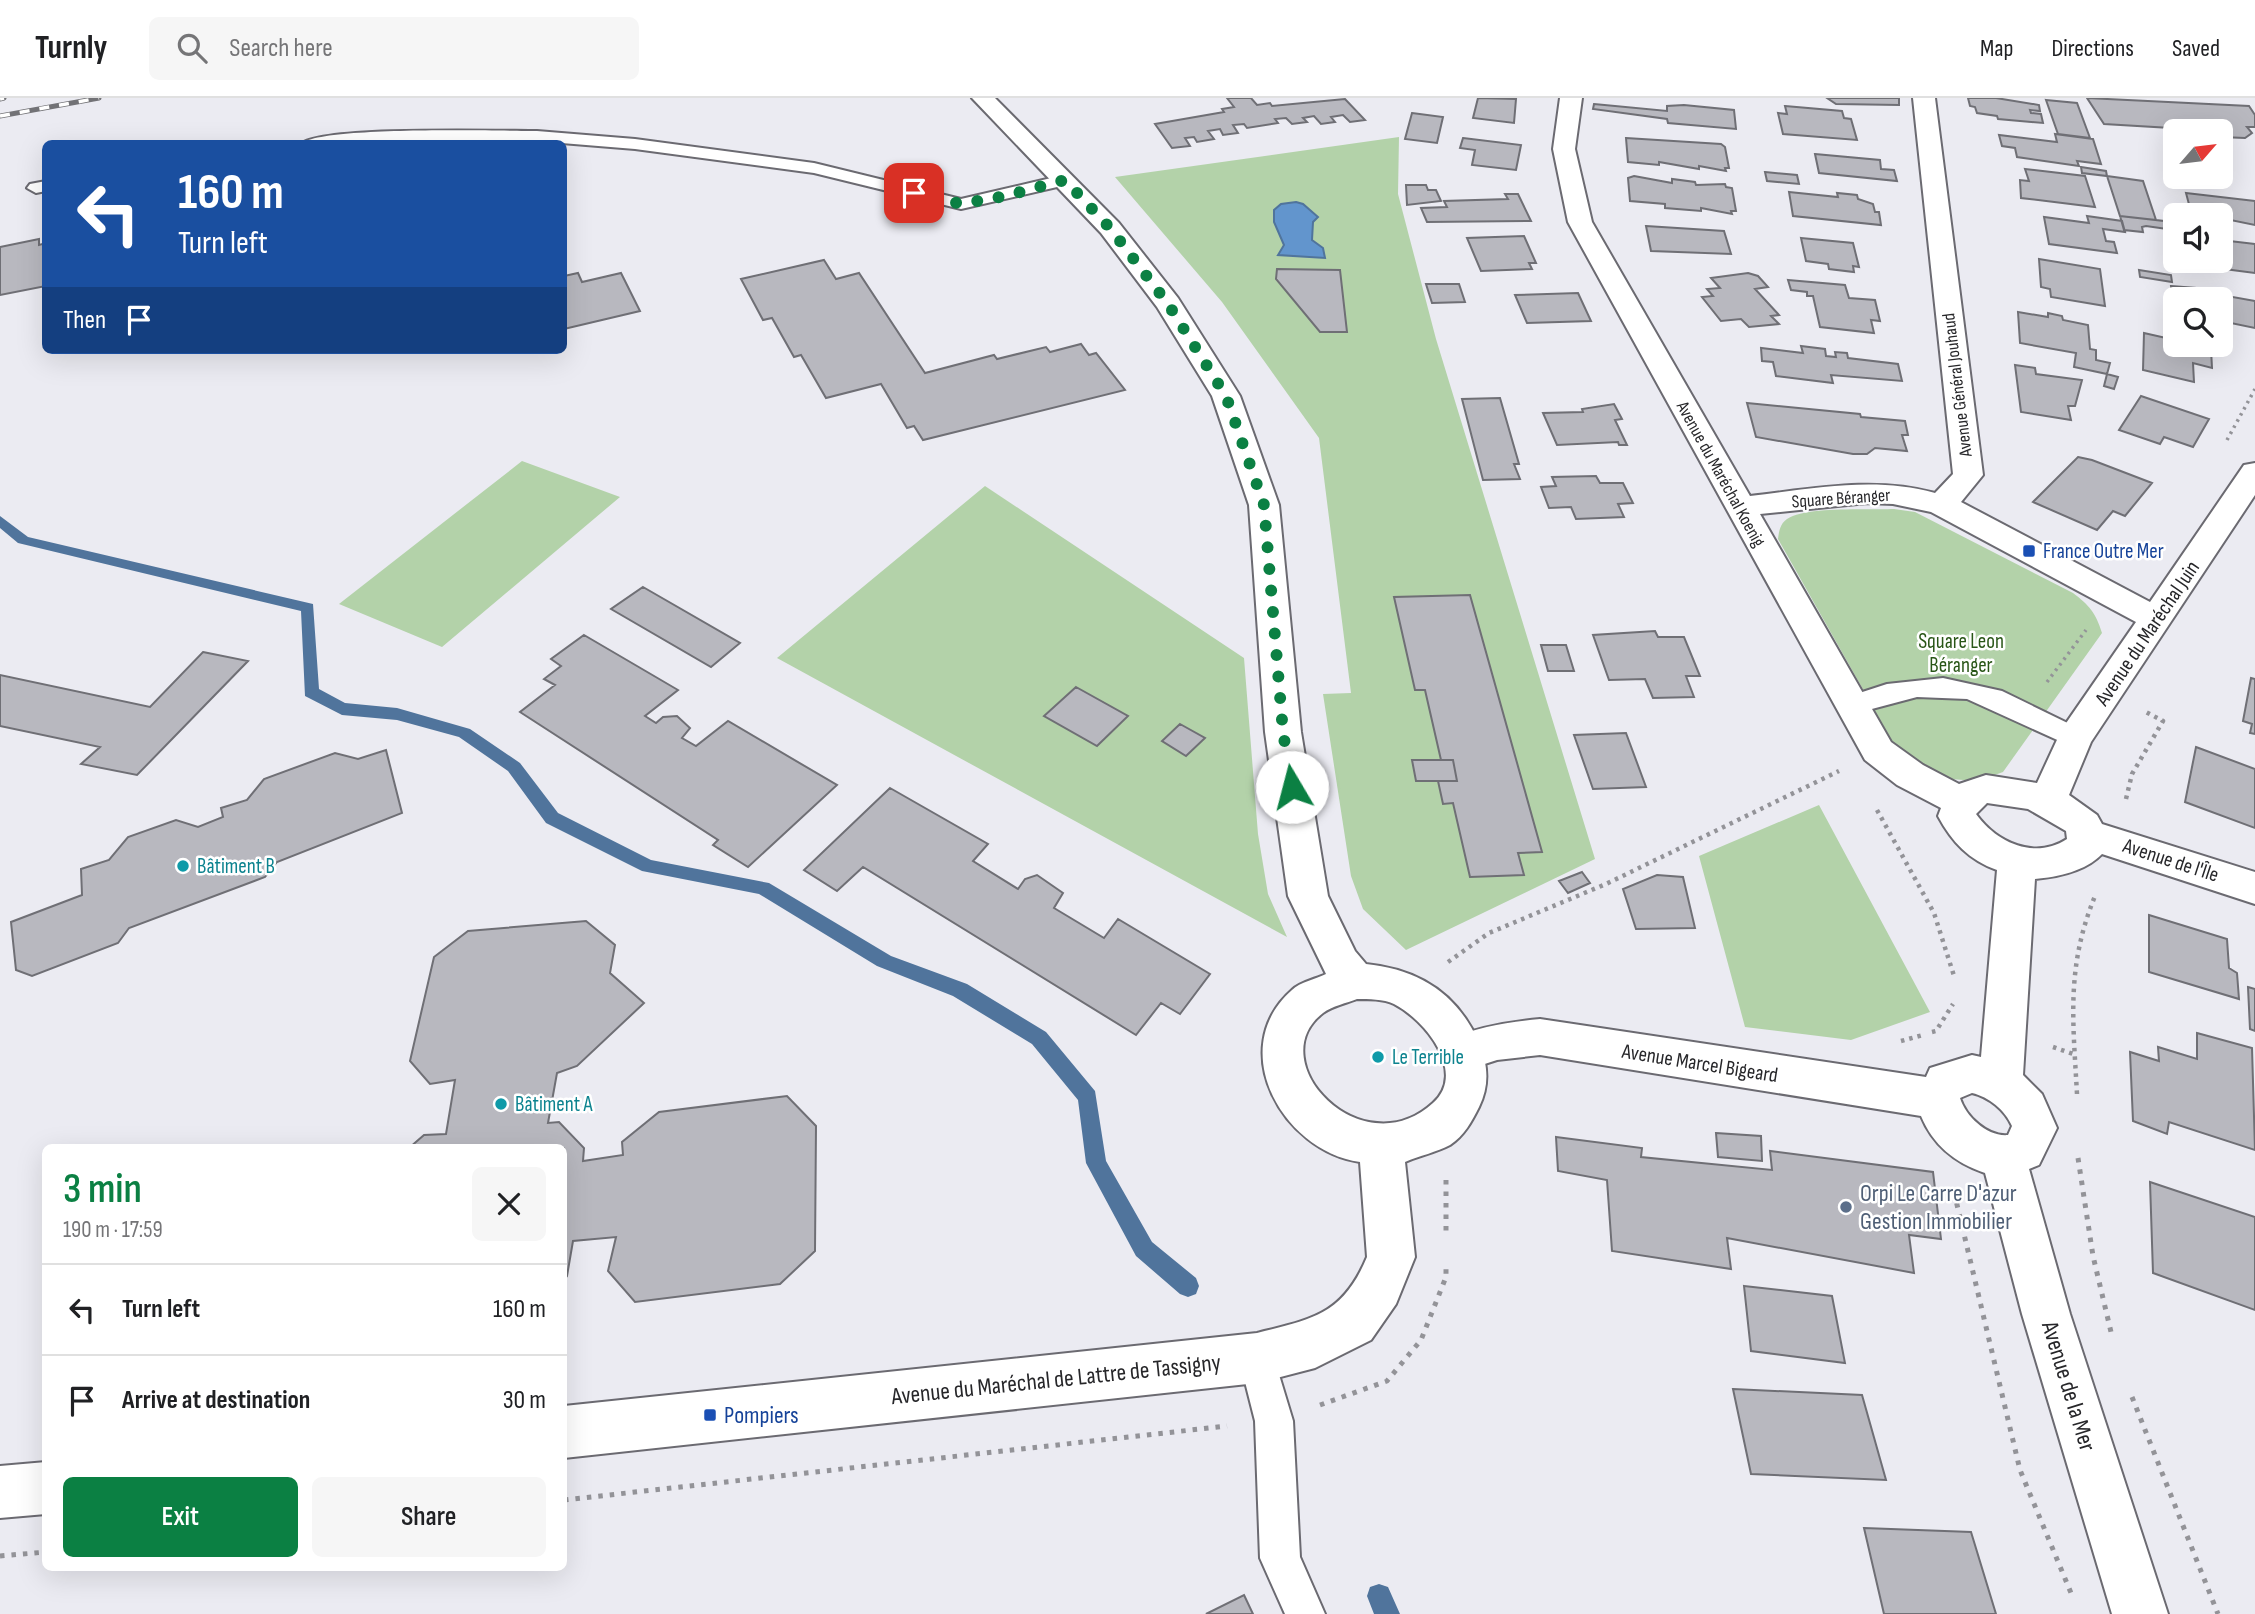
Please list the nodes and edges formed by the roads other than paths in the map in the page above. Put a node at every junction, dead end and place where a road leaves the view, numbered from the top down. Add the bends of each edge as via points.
1 (983, 98) edge
2 (1571, 98) edge
3 (1924, 98) edge
4 (341, 140) edge
5 (1065, 180) junction
6 (2255, 472) edge
7 (1942, 505) junction
8 (1739, 507) junction
9 (2156, 619) junction
10 (1853, 705) junction
11 (2075, 738) junction
12 (2049, 799) junction
13 (1961, 802) junction
14 (2087, 834) junction
15 (2017, 862) junction
16 (2255, 888) edge
17 (1354, 981) junction
18 (1463, 1052) junction
19 (2001, 1083) junction
20 (1938, 1099) junction
21 (1381, 1144) junction
22 (2003, 1156) junction
23 (1257, 1358) junction
24 (567, 1432) edge
25 (42, 1488) edge
26 (0, 1492) edge
27 (1305, 1614) edge
28 (2140, 1614) edge

1 - 5 street
2 - 8 street, Avenue du Maréchal Koenig via 1563,149 1580,222
3 - 7 street, Avenue Général Jouhaud via 1968,475
4 - 5 lane via 537,136 635,144 814,168 961,204
5 - 17 street via 1110,228 1168,304 1230,408 1264,505 1283,732 1308,896
6 - 9 street, Avenue du Maréchal Juin
7 - 8 street, Square Béranger via 1915,495 1886,492
7 - 9 street
8 - 10 street, Avenue du Maréchal Koenig
9 - 11 street, Avenue du Maréchal Juin
10 - 11 lane via 1892,690 1945,685 1998,698
10 - 13 street, Avenue du Maréchal Koenig via 1878,751 1910,775
11 - 12 street, Avenue du Maréchal Juin
12 - 13 street via 1986,789 1969,793
12 - 14 street via 2084,825
13 - 15 street via 1957,816 1965,831 1998,856
14 - 15 street via 2087,846 2076,854 2044,864
14 - 16 street, Avenue de l'Île
15 - 19 street
17 - 18 street via 1381,982 1432,1005 1452,1026
17 - 21 street via 1310,997 1294,1013 1284,1034 1281,1059 1287,1084 1324,1127
18 - 20 street, Avenue Marcel Bigeard via 1497,1041 1540,1037
18 - 21 street via 1466,1073 1452,1113 1420,1138
19 - 20 street via 1986,1076 1959,1075 1941,1089
19 - 22 street via 2025,1103 2035,1128 2027,1148
20 - 22 street via 1944,1121 1953,1132 1976,1149
21 - 23 street, Avenue du Maréchal de Lattre de Tassigny via 1391,1257 1379,1287 1354,1323 1315,1343
22 - 28 street, Avenue de la Mer via 2046,1314
23 - 24 street, Avenue du Maréchal de Lattre de Tassigny
23 - 27 lane via 1274,1421 1280,1558
25 - 26 street

